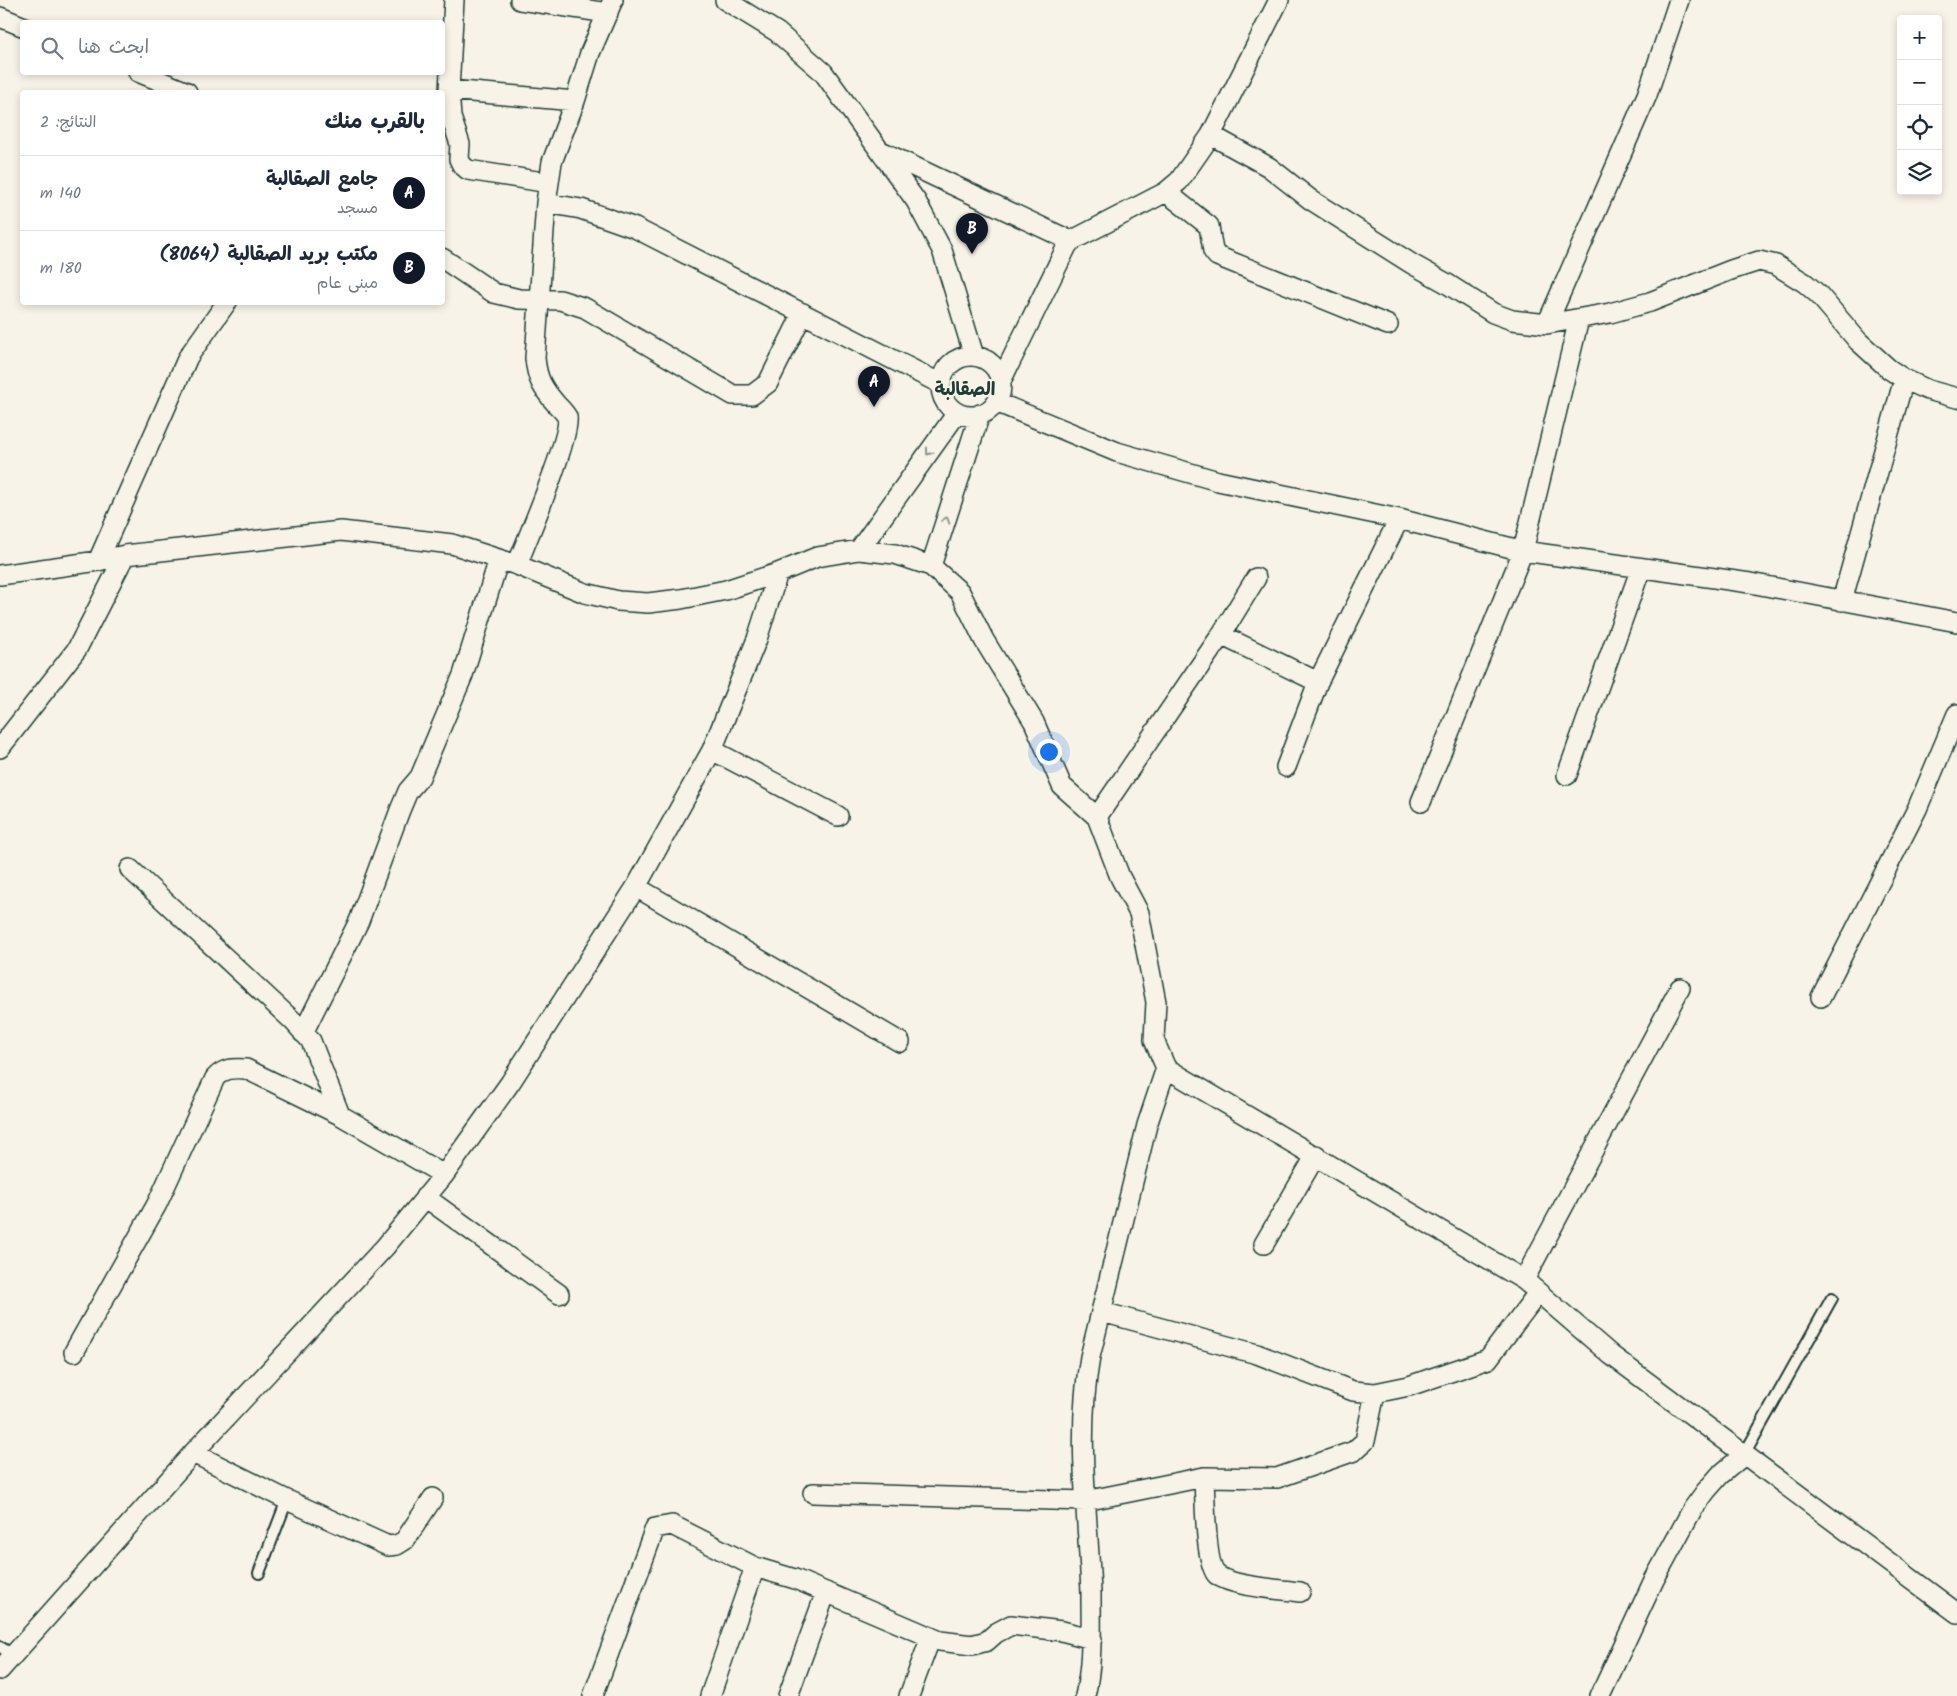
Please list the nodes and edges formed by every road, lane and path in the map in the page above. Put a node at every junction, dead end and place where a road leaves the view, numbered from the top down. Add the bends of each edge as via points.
1 (454, 0) edge
2 (520, 0) edge
3 (725, 0) edge
4 (1279, 0) edge
5 (1679, 0) edge
6 (610, 6) edge
7 (0, 17) edge
8 (20, 25) edge
9 (145, 75) edge
10 (182, 90) edge
11 (449, 90) junction
12 (575, 101) junction
13 (1211, 134) junction
14 (880, 151) junction
15 (549, 183) junction
16 (1166, 192) junction
17 (546, 203) junction
18 (1072, 241) junction
19 (445, 260) edge
20 (538, 299) junction
21 (226, 305) edge
22 (803, 313) junction
23 (1579, 319) junction
24 (1547, 324) junction
25 (1388, 325) dead end
26 (974, 356) junction
27 (1904, 379) junction
28 (1000, 383) junction
29 (941, 384) junction
30 (1957, 398) edge
31 (996, 402) junction
32 (957, 413) junction
33 (980, 414) junction
34 (1399, 519) junction
35 (859, 550) junction
36 (1522, 551) junction
37 (125, 555) junction
38 (499, 559) junction
39 (98, 561) junction
40 (517, 564) junction
41 (931, 566) junction
42 (1641, 568) junction
43 (778, 573) junction
44 (0, 575) edge
45 (1256, 578) dead end
46 (1842, 601) junction
47 (1957, 622) edge
48 (1220, 634) junction
49 (1318, 682) junction
50 (1957, 714) edge
51 (0, 748) edge
52 (712, 750) junction
53 (1286, 767) dead end
54 (1567, 775) dead end
55 (1421, 802) dead end
56 (838, 816) dead end
57 (1097, 817) junction
58 (130, 869) dead end
59 (636, 887) junction
60 (1680, 988) dead end
61 (1821, 997) dead end
62 (304, 1033) junction
63 (900, 1042) dead end
64 (1166, 1068) junction
65 (340, 1115) junction
66 (1316, 1155) junction
67 (444, 1176) junction
68 (425, 1197) junction
69 (1264, 1244) dead end
70 (1524, 1280) junction
71 (1538, 1292) junction
72 (559, 1294) dead end
73 (1832, 1298) dead end
74 (1102, 1312) junction
75 (74, 1352) dead end
76 (1375, 1393) junction
77 (193, 1453) junction
78 (1744, 1455) junction
79 (1204, 1477) junction
80 (813, 1493) dead end
81 (433, 1498) dead end
82 (287, 1500) junction
83 (1085, 1501) junction
84 (755, 1567) junction
85 (259, 1574) dead end
86 (826, 1592) junction
87 (1300, 1592) dead end
88 (1957, 1613) edge
89 (931, 1637) junction
90 (1092, 1639) junction
91 (7, 1651) edge
92 (0, 1670) edge
93 (593, 1696) edge
94 (710, 1696) edge
95 (788, 1696) edge
96 (909, 1696) edge
97 (1085, 1696) edge
98 (1600, 1696) edge

1 - 11 street
2 - 6 street
3 - 14 street via 777,32 824,72
4 - 13 street
5 - 24 street via 1647,95
6 - 12 street
7 - 8 street
9 - 10 street
11 - 12 street
11 - 15 street via 451,117 460,144 462,165 468,170
12 - 15 street via 552,162
13 - 16 street via 1179,181
13 - 24 street via 1269,167 1311,200 1494,313 1512,320
14 - 18 street
14 - 26 street via 916,201 942,250
15 - 17 street
16 - 18 street
16 - 25 street via 1209,226 1216,256
17 - 20 street
17 - 22 street via 581,209 635,228
18 - 28 street
19 - 20 street via 494,293 519,299
20 - 22 street via 560,300 585,308 733,395 742,396 752,395 768,383
20 - 40 street via 537,375 544,389 567,416 567,428
21 - 39 street via 188,357
22 - 29 street
23 - 24 street
23 - 27 street via 1650,302 1759,261 1776,265 1805,283 1858,341
23 - 36 street
26 - 28 street via 992,365
26 - 29 street via 948,366
27 - 30 street
27 - 46 street
28 - 31 street
29 - 32 street via 944,400
31 - 33 street
31 - 34 street via 1117,452 1218,481
32 - 33 street
32 -> 35 street
41 -> 33 street
34 - 36 street
34 - 49 street
35 - 41 street via 895,554
35 - 43 street via 817,557
36 - 42 street
36 - 55 street
37 - 38 street via 341,531 452,544
37 - 39 street
37 - 51 street via 77,649
38 - 40 street
38 - 62 street via 463,676 420,777 408,791 359,921
39 - 44 street
40 - 43 street via 585,593 618,601 648,603 726,590
41 - 57 street via 960,592 984,640 1034,722 1062,786
42 - 46 street via 1750,583
42 - 54 street
43 - 52 street via 757,639
45 - 48 street
46 - 47 street
48 - 49 street
48 - 57 street
49 - 53 street
50 - 61 street via 1917,809
52 - 56 street
52 - 59 street
57 - 64 street via 1120,878 1139,914 1156,1002 1154,1040
58 - 62 street
59 - 63 street
59 - 67 street via 510,1082
60 - 70 street
62 - 65 street via 311,1041
64 - 66 street
64 - 74 street via 1147,1125
65 - 67 street
65 - 75 street via 246,1069 232,1068 220,1072 157,1204
66 - 69 street
66 - 70 street
67 - 68 street
68 - 72 street
68 - 77 street via 385,1248
70 - 71 street
71 - 76 street via 1488,1360 1409,1386
71 - 78 street via 1611,1354
73 - 78 lane
74 - 76 street via 1257,1354 1353,1391
74 - 83 street via 1084,1388
76 - 79 street via 1365,1441 1354,1451 1278,1478
77 - 82 street
77 - 91 street
78 - 88 street
78 - 98 street via 1720,1475 1692,1510 1654,1580
79 - 83 street
79 - 87 street via 1209,1556 1216,1574 1230,1582
80 - 83 street
81 - 82 street via 405,1540 388,1546
82 - 85 lane
83 - 90 street
84 - 86 street
84 - 93 street via 672,1525 655,1528
84 - 94 street
86 - 89 street
86 - 95 street
89 - 90 street via 972,1646 988,1641 996,1632 1011,1625 1062,1631
89 - 96 street
90 - 97 street
91 - 92 street

